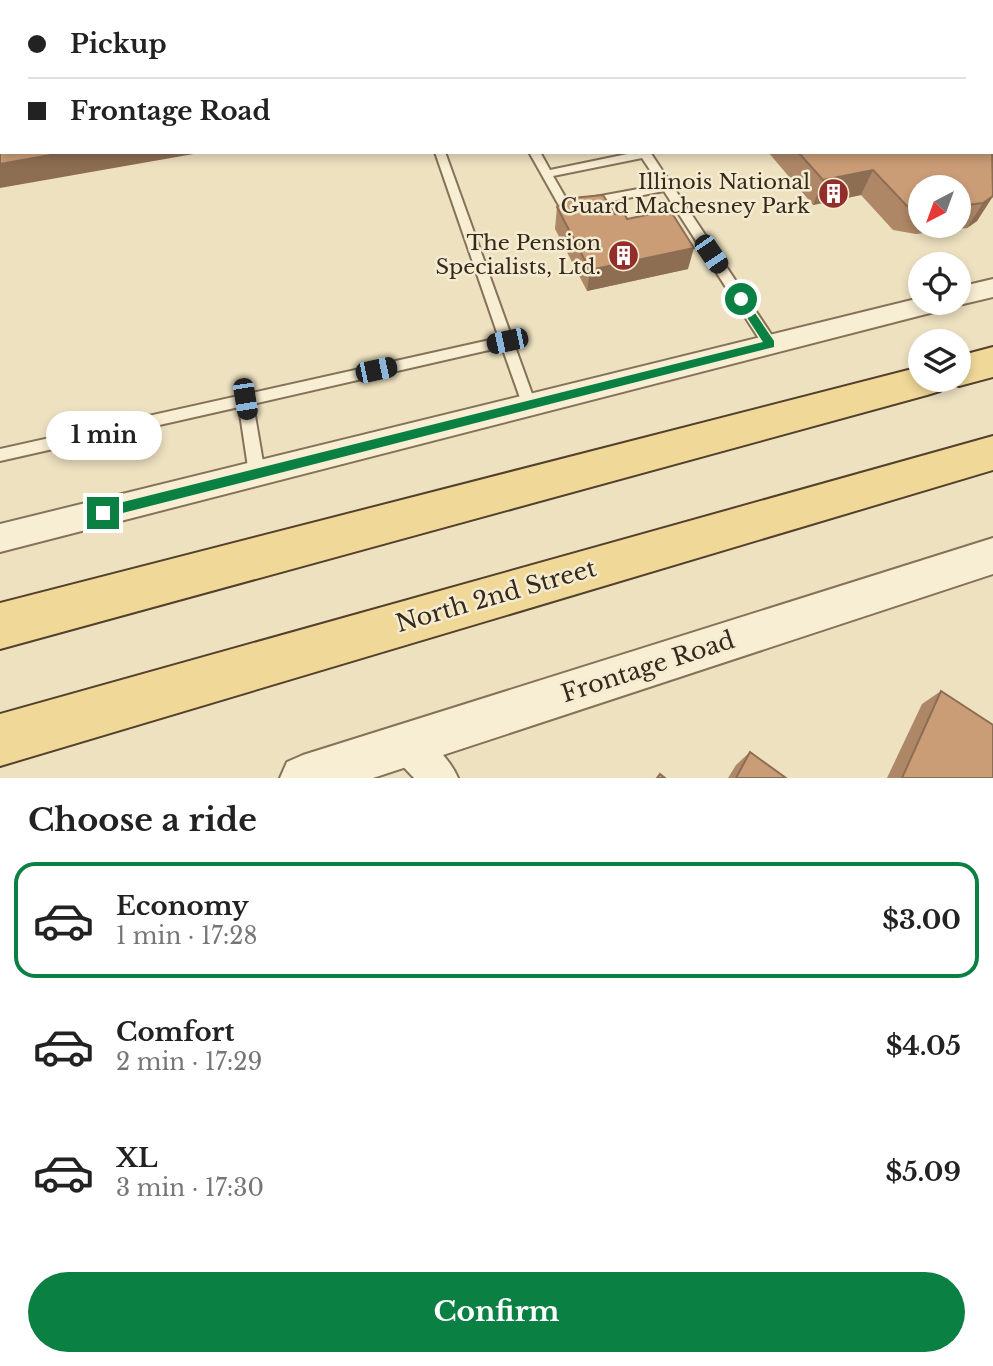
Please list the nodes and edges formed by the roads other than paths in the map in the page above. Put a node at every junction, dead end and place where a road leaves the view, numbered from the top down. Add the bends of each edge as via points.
1 (441, 154) edge
2 (535, 154) edge
3 (639, 154) edge
4 (645, 154) edge
5 (546, 174) junction
6 (667, 187) junction
7 (993, 288) edge
8 (971, 293) edge
9 (908, 310) edge
10 (507, 341) junction
11 (770, 344) junction
12 (993, 362) edge
13 (971, 368) edge
14 (908, 385) edge
15 (245, 399) junction
16 (529, 405) junction
17 (993, 453) edge
18 (0, 455) edge
19 (257, 474) junction
20 (0, 538) edge
21 (993, 556) edge
22 (0, 626) edge
23 (0, 740) edge
24 (406, 745) junction
25 (303, 778) edge
26 (440, 778) edge

1 - 10 lane
2 - 5 lane
3 - 5 lane
4 - 6 lane
5 - 6 lane via 565,206
6 - 11 lane
7 - 8 street
9 - 11 street
10 - 15 lane
10 - 16 lane
11 - 16 street
12 - 13 main road
14 - 22 main road
15 - 18 lane
15 - 19 lane
16 - 19 street
17 - 23 main road, North 2nd Street
19 - 20 street
21 - 24 street, Frontage Road
24 - 25 street, Frontage Road
24 - 26 street

